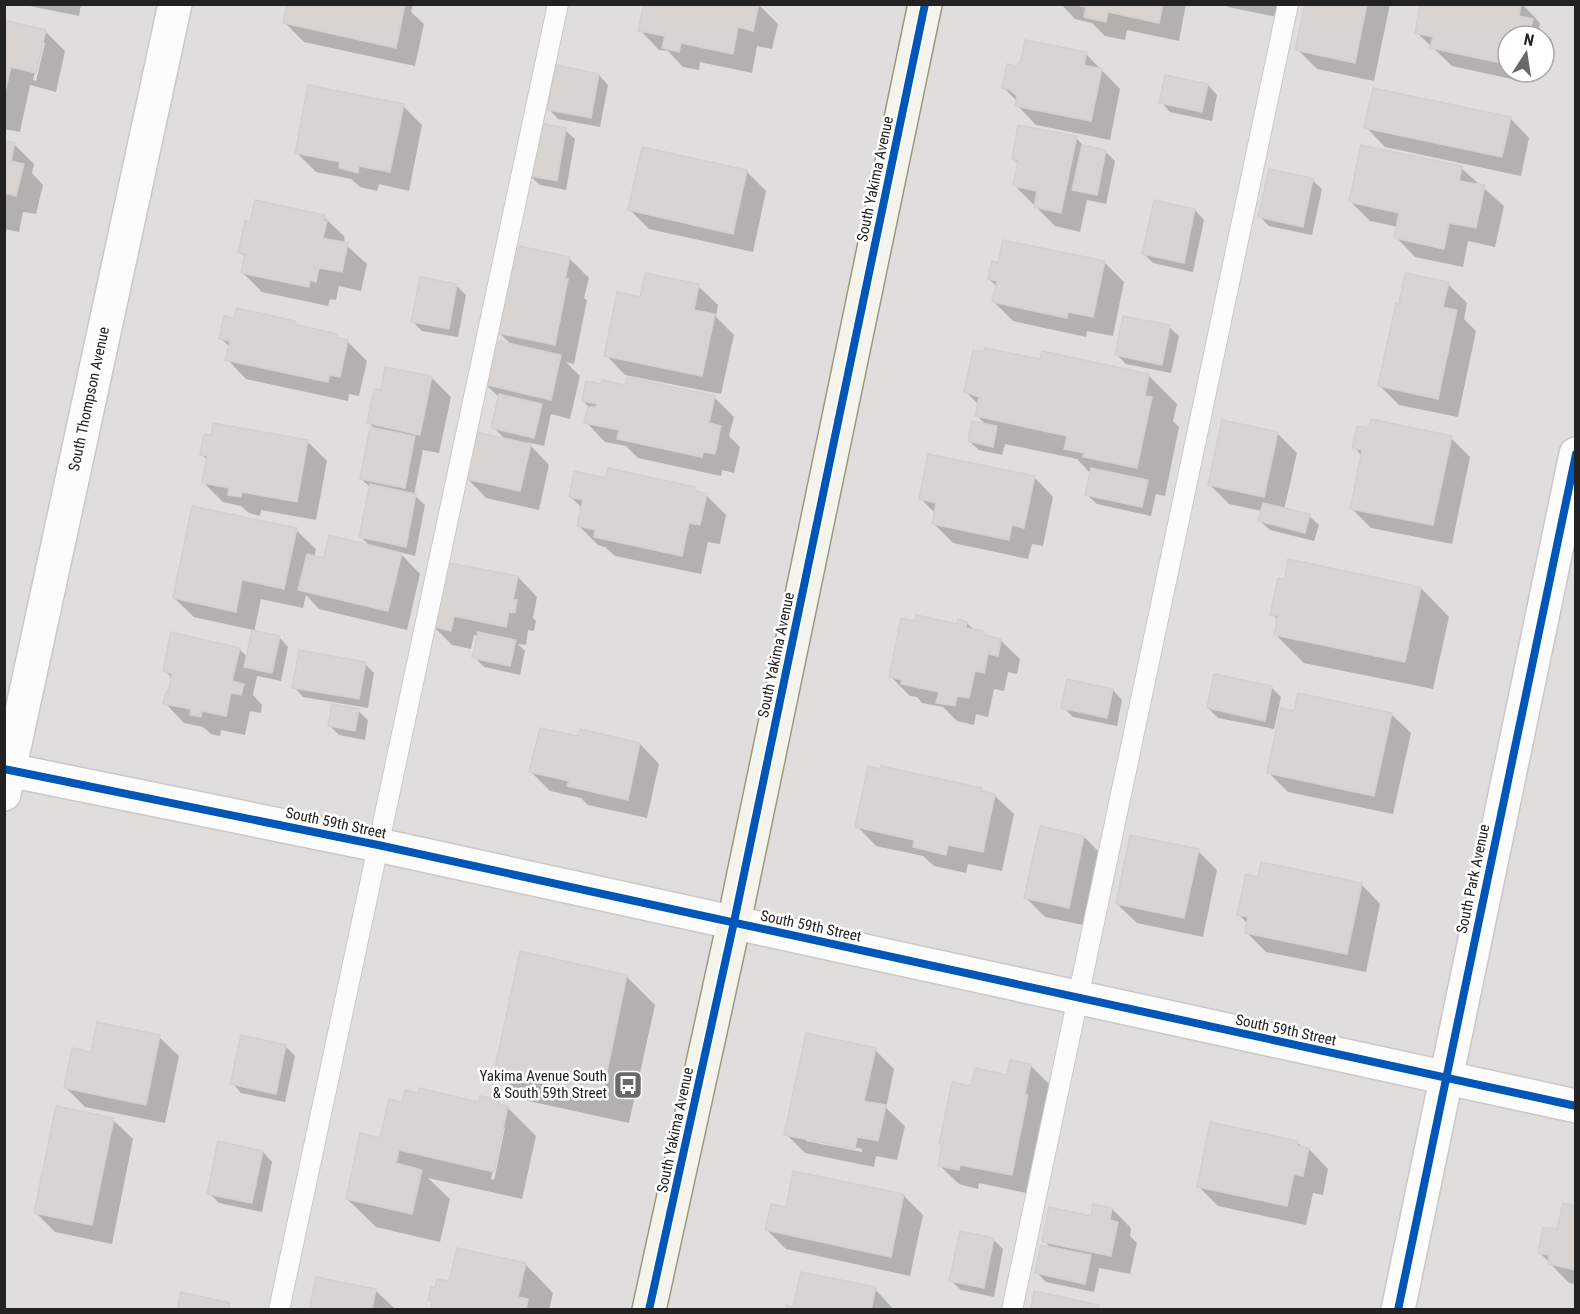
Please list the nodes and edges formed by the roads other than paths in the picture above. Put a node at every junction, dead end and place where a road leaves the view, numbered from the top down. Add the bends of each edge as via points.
1 (175, 4) edge
2 (558, 4) edge
3 (925, 4) edge
4 (1288, 4) edge
5 (1575, 454) edge
6 (6, 778) edge
7 (378, 845) junction
8 (734, 922) junction
9 (1078, 998) junction
10 (1446, 1079) junction
11 (1575, 1106) edge
12 (279, 1310) edge
13 (649, 1310) edge
14 (1012, 1310) edge
15 (1398, 1310) edge

1 - 6 street, South Thompson Avenue
2 - 7 lane
3 - 8 main road, South Yakima Avenue
4 - 9 lane
5 - 10 street, South Park Avenue
6 - 7 street, South 59th Street
7 - 8 street, South 59th Street
7 - 12 lane
8 - 9 street, South 59th Street
8 - 13 main road, South Yakima Avenue
9 - 10 street, South 59th Street
9 - 14 lane
10 - 11 street, South 59th Street
10 - 15 street, South Park Avenue

